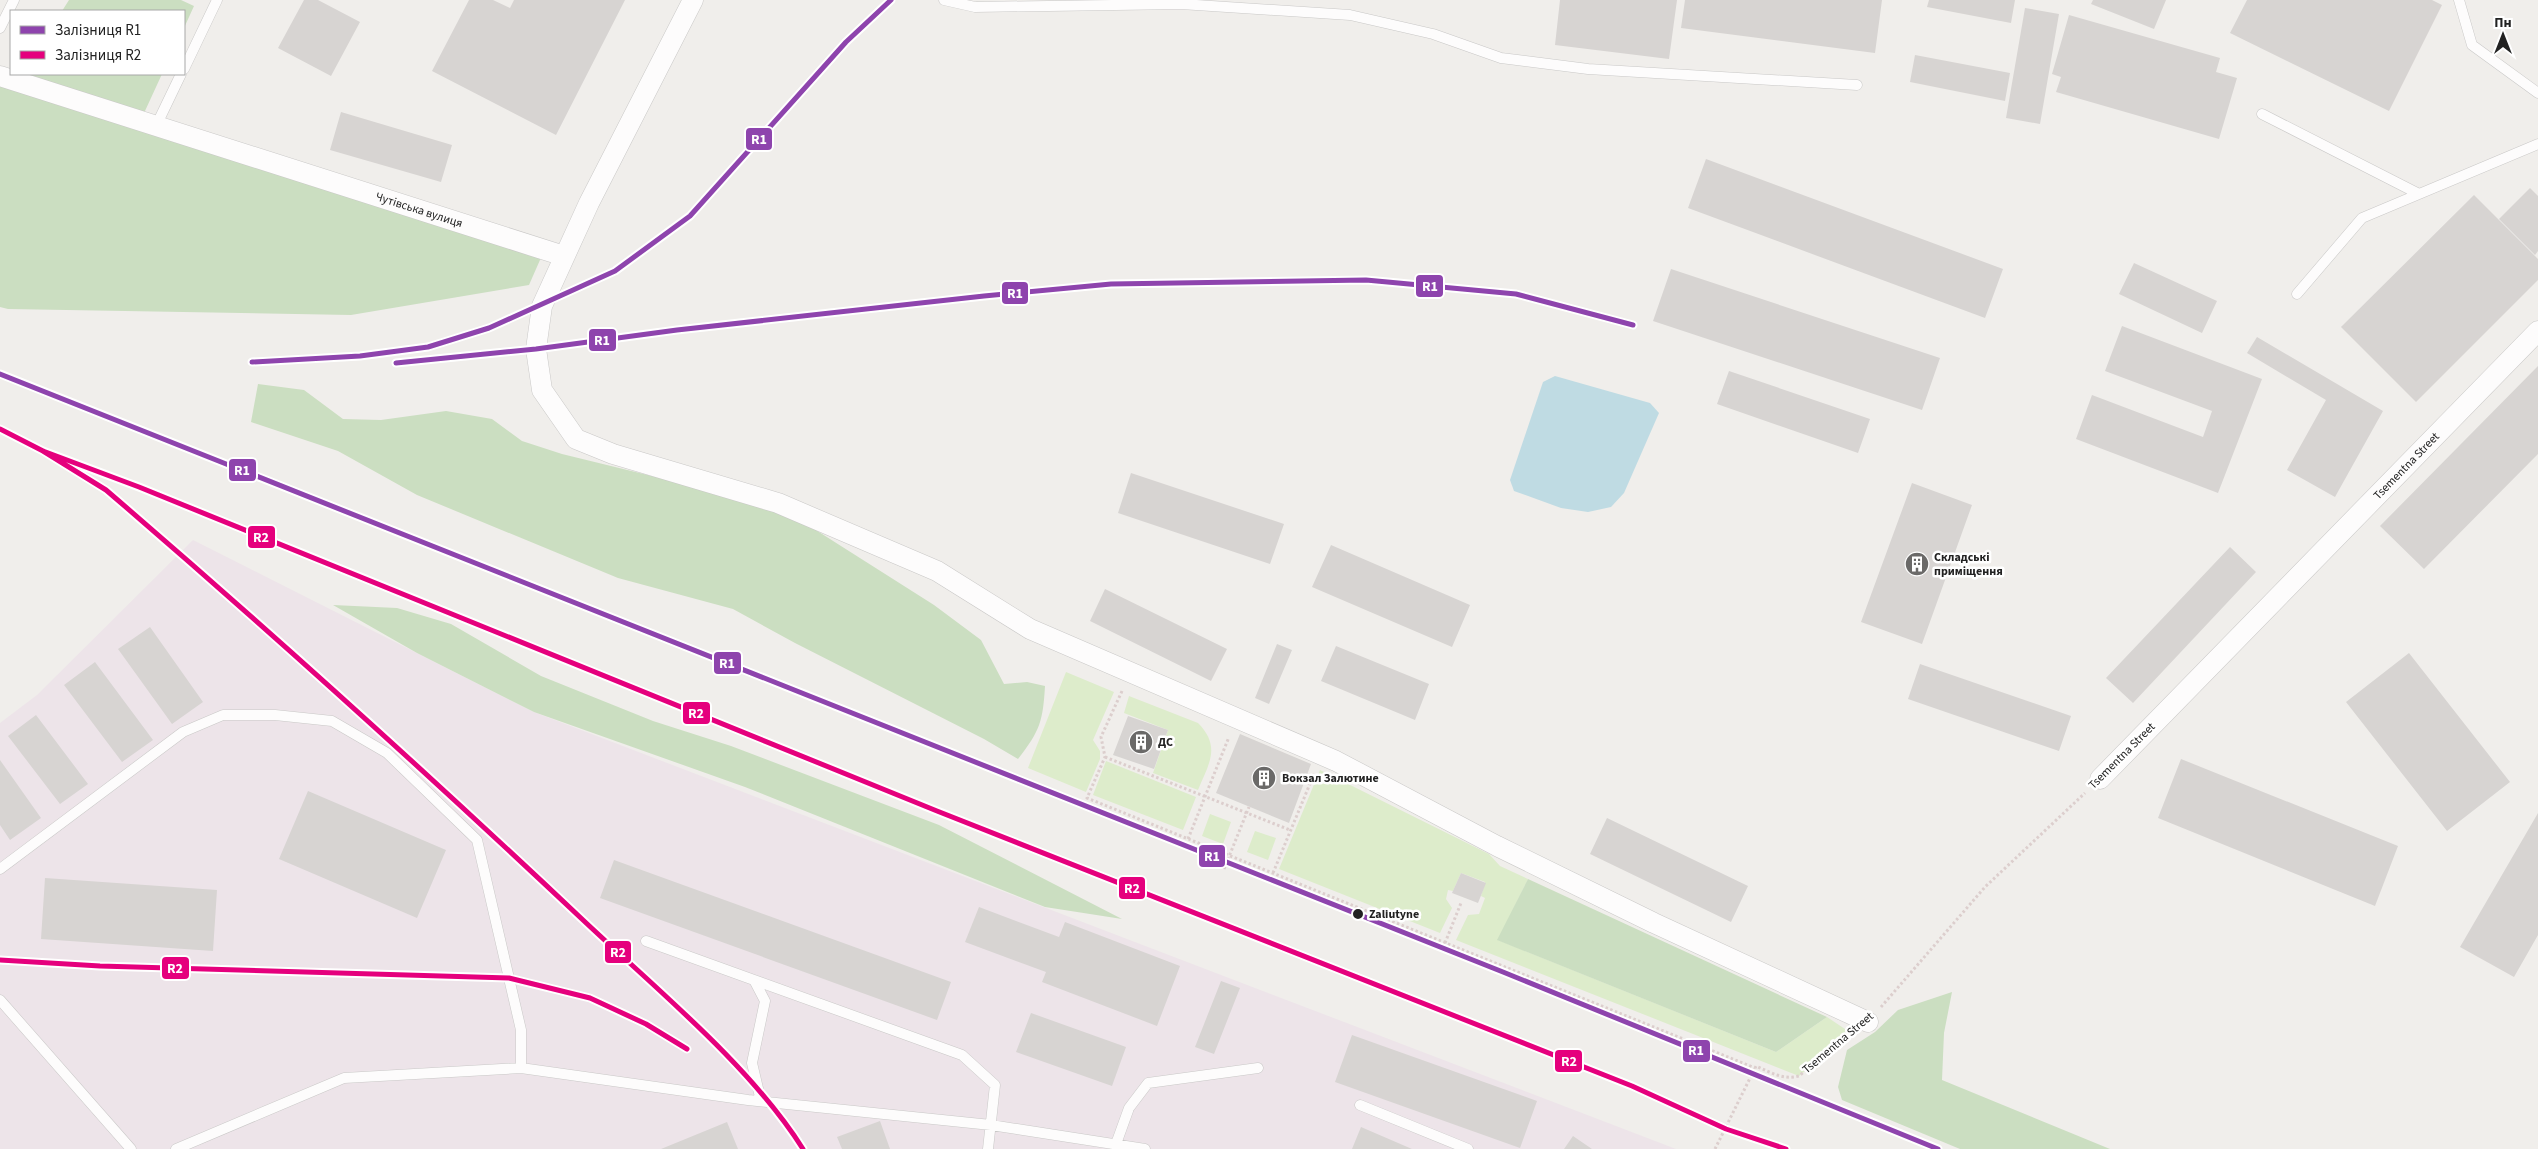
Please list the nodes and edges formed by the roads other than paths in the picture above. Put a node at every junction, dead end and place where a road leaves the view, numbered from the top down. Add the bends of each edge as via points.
1 (14, 0) edge
2 (217, 0) edge
3 (693, 0) edge
4 (944, 0) edge
5 (2459, 0) edge
6 (0, 28) edge
7 (185, 67) edge
8 (182, 75) edge
9 (0, 76) edge
10 (1857, 86) dead end
11 (2538, 93) edge
12 (2262, 114) dead end
13 (156, 126) junction
14 (2538, 144) edge
15 (2418, 194) junction
16 (564, 256) junction
17 (2298, 294) dead end
18 (2538, 331) edge
19 (2100, 779) road end
20 (0, 869) edge
21 (646, 941) dead end
22 (754, 980) junction
23 (0, 1000) edge
24 (1868, 1022) road end
25 (520, 1068) junction
26 (1258, 1068) dead end
27 (761, 1101) junction
28 (1360, 1105) dead end
29 (990, 1125) junction
30 (1116, 1144) junction
31 (131, 1149) edge
32 (176, 1149) edge
33 (988, 1149) edge
34 (1144, 1149) edge
35 (1468, 1149) edge

1 - 6 lane
2 - 7 lane
3 - 16 street
4 - 10 lane via 975,7 1181,4 1350,15 1433,34 1501,58 1588,69
5 - 11 lane via 2472,45
8 - 13 lane
9 - 13 street, Чутівська вулиця
12 - 15 lane
13 - 16 street, Чутівська вулиця
14 - 15 lane
15 - 17 lane via 2362,218
16 - 24 street via 542,306 537,365 542,390 576,439 613,454 778,503 937,570 1030,629 1321,755 1628,910
18 - 19 street, Tsementna Street
20 - 25 lane via 183,732 223,714 275,714 332,721 387,753 477,840 520,1030
21 - 22 lane
22 - 27 lane via 765,1002 752,1063
22 - 29 lane via 962,1054 995,1085
23 - 31 lane
25 - 27 lane
25 - 32 lane via 344,1078
26 - 30 lane via 1148,1083 1129,1108
27 - 29 lane
28 - 35 lane
29 - 30 lane
29 - 33 lane
30 - 34 lane

